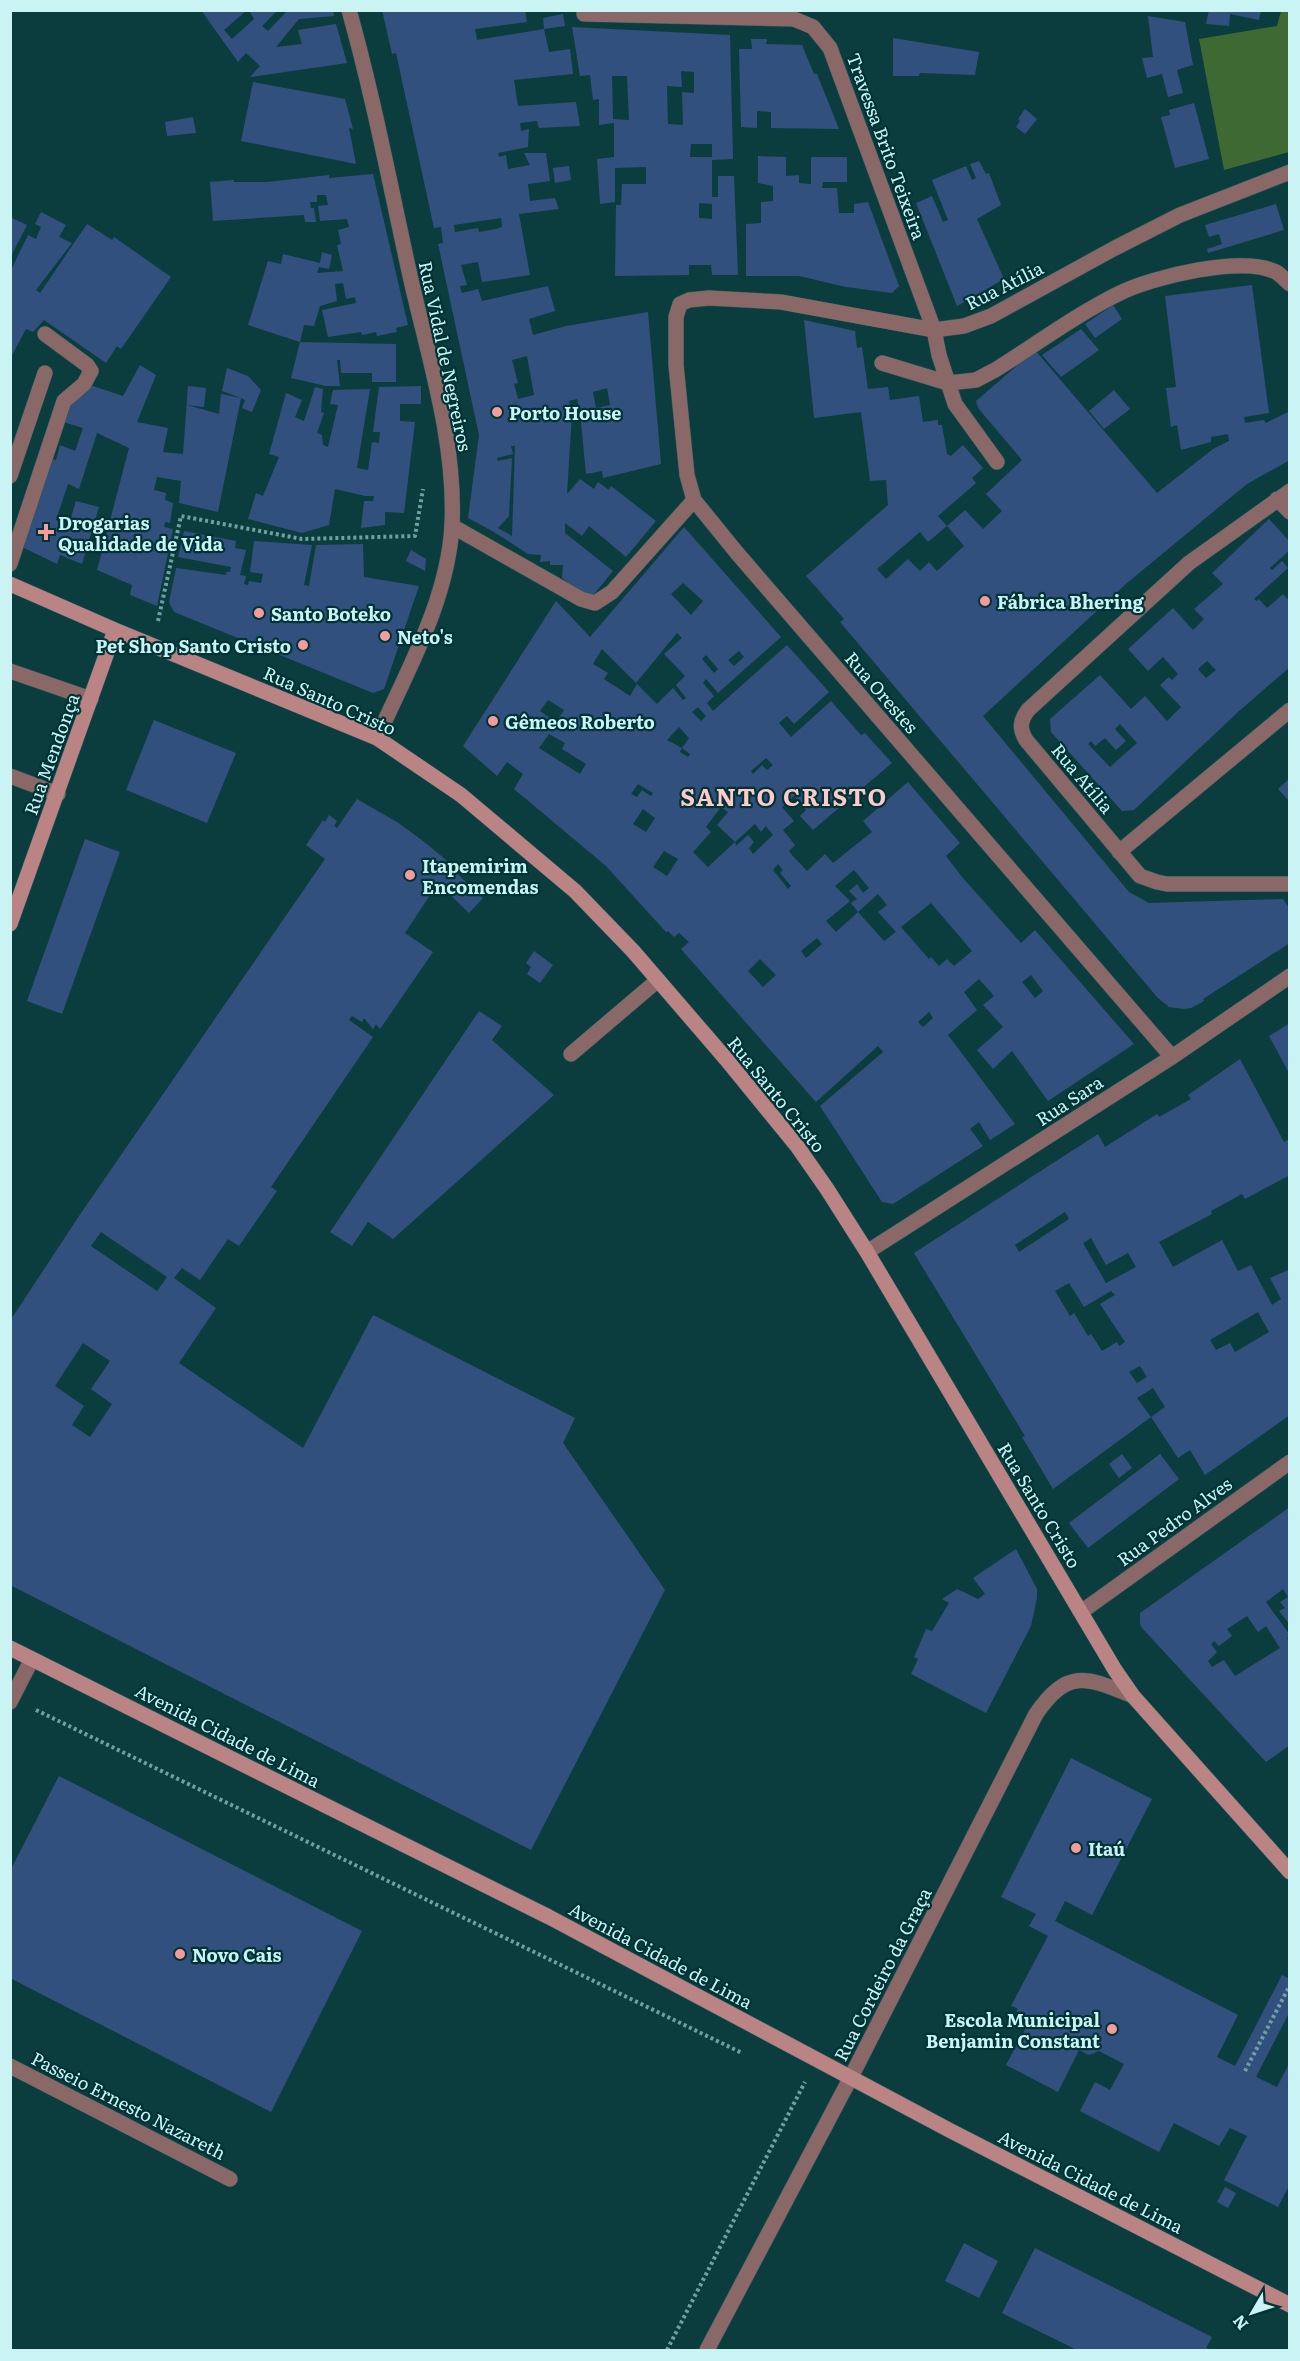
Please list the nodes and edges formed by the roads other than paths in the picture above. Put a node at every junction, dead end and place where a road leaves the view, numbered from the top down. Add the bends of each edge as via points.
1 (349, 10) edge
2 (584, 14) dead end
3 (1290, 172) edge
4 (1290, 284) edge
5 (680, 304) joint
6 (934, 330) junction
7 (45, 334) dead end
8 (882, 363) dead end
9 (45, 373) dead end
10 (948, 383) junction
11 (997, 462) dead end
12 (10, 476) edge
13 (1283, 495) edge
14 (694, 500) junction
15 (1290, 512) edge
16 (452, 526) junction
17 (10, 564) edge
18 (10, 584) edge
19 (115, 630) junction
20 (10, 671) edge
21 (92, 699) junction
22 (1290, 710) edge
23 (377, 738) junction
24 (10, 776) edge
25 (58, 794) junction
26 (1119, 852) junction
27 (1290, 884) edge
28 (10, 924) edge
29 (1290, 976) edge
30 (658, 980) junction
31 (571, 1054) dead end
32 (1172, 1057) junction
33 (867, 1252) junction
34 (1290, 1462) edge
35 (1082, 1612) junction
36 (10, 1648) edge
37 (32, 1659) junction
38 (1133, 1696) junction
39 (11, 1700) edge
40 (1290, 1872) edge
41 (10, 2066) edge
42 (851, 2077) junction
43 (230, 2179) dead end
44 (1290, 2305) edge
45 (707, 2350) edge

1 - 16 street, Rua Vidal de Negreiros via 441,415
2 - 6 street, Travessa Brito Teixeira via 794,19 813,27 830,48
3 - 6 street, Rua Atília via 1180,215 991,316 964,326
4 - 10 street via 1276,272 1254,266 1216,267 1148,282 1119,293 976,380
5 - 6 street, Rua Atília via 709,297 781,302
5 - 14 street, Rua Orestes via 675,317 676,365 687,475
6 - 10 street, Travessa Brito Teixeira
7 - 17 street via 91,371 84,384 64,401
8 - 10 street
9 - 12 street
10 - 11 street, Travessa Brito Teixeira via 956,404
13 - 15 street
13 - 26 street, Rua Atília via 1189,563 1023,717 1026,740
14 - 16 street via 612,592 595,603
14 - 32 street, Rua Orestes
16 - 23 street, Rua Vidal de Negreiros via 439,595
18 - 19 main road, Rua Santo Cristo
19 - 21 main road, Rua Mendonça
19 - 23 main road, Rua Santo Cristo
20 - 21 street
21 - 25 main road, Rua Mendonça
22 - 26 street
23 - 30 main road, Rua Santo Cristo via 461,795 574,891
24 - 25 street
25 - 28 main road, Rua Mendonça
26 - 27 street via 1140,876 1157,882
29 - 32 street, Rua Sara
30 - 31 street
30 - 33 main road, Rua Santo Cristo via 797,1146
32 - 33 street, Rua Sara
33 - 35 main road, Rua Santo Cristo
34 - 35 street, Rua Pedro Alves
35 - 38 main road, Rua Santo Cristo
36 - 37 main road, Avenida Cidade de Lima
37 - 39 street
37 - 42 main road, Avenida Cidade de Lima via 538,1912
38 - 40 main road, Rua Santo Cristo
38 - 42 street, Rua Cordeiro da Graça via 1082,1680 1067,1683 1047,1698
41 - 43 street, Passeio Ernesto Nazareth
42 - 44 main road, Avenida Cidade de Lima
42 - 45 street, Rua Cordeiro da Graça

